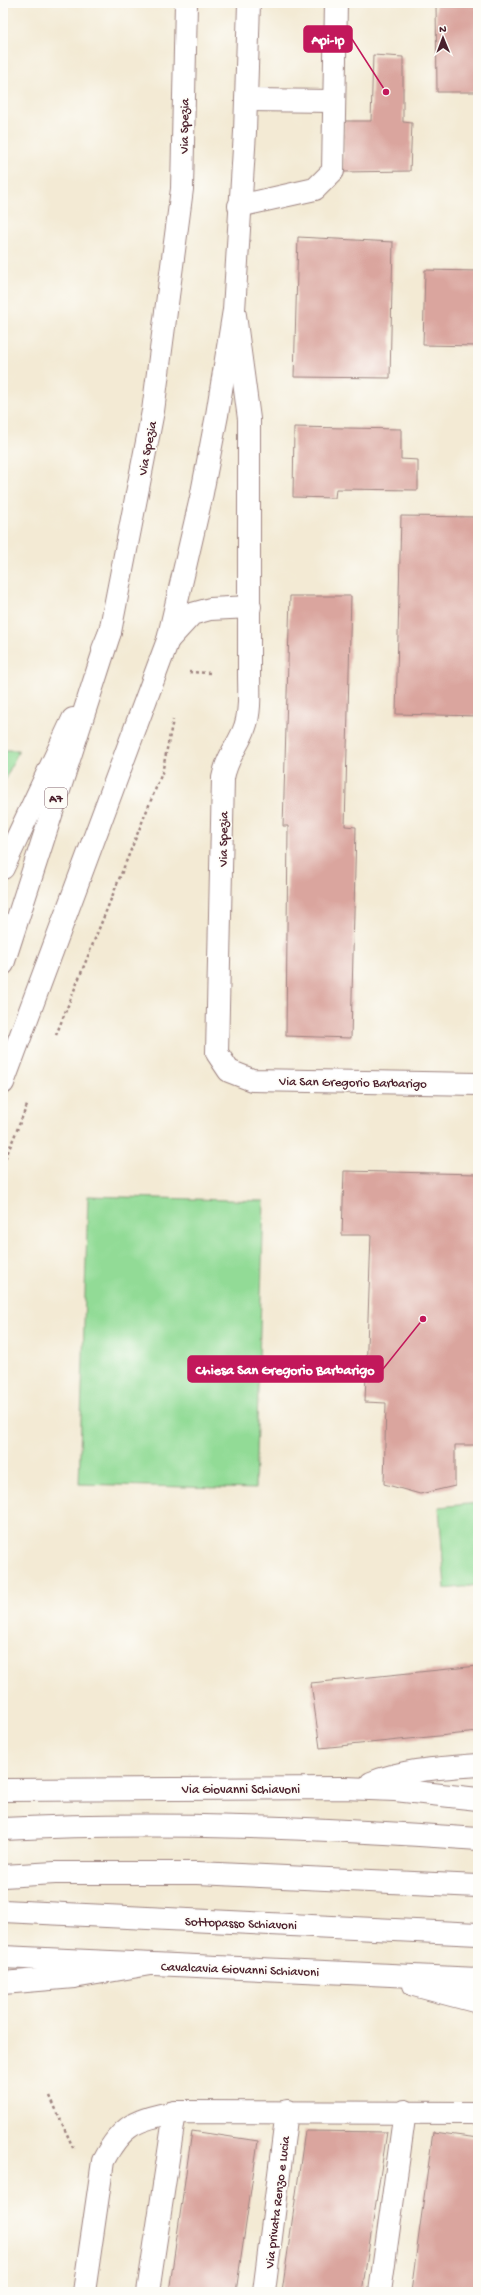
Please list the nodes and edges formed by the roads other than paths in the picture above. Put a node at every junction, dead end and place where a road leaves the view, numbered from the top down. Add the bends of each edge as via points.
1 (186, 3) edge
2 (249, 3) edge
3 (336, 3) edge
4 (246, 100) junction
5 (334, 101) junction
6 (239, 206) junction
7 (234, 310) junction
8 (250, 607) junction
9 (110, 632) junction
10 (168, 640) junction
11 (3, 868) edge
12 (3, 964) edge
13 (230, 1071) joint
14 (3, 1084) edge
15 (478, 1084) edge
16 (478, 1765) edge
17 (360, 1788) junction
18 (3, 1790) edge
19 (478, 1800) edge
20 (3, 1829) edge
21 (478, 1839) edge
22 (3, 1876) edge
23 (478, 1886) edge
24 (3, 1911) edge
25 (478, 1934) edge
26 (3, 1957) edge
27 (150, 1964) junction
28 (370, 1974) junction
29 (478, 1979) edge
30 (3, 1983) edge
31 (478, 2002) edge
32 (288, 2111) junction
33 (175, 2112) junction
34 (405, 2112) junction
35 (478, 2113) edge
36 (84, 2292) edge
37 (148, 2292) edge
38 (264, 2292) edge
39 (380, 2292) edge

1 - 9 main road, Via Spezia via 182,189 153,411
2 - 4 main road, Via Spezia
3 - 5 main road
4 - 5 main road
4 - 6 main road, Via Spezia
5 - 6 main road via 333,171 315,189
6 - 7 main road, Via Spezia
7 - 8 main road, Via Spezia via 249,419
7 - 10 main road, Via Spezia via 201,498
8 - 10 main road, Via Spezia via 210,609 192,614
8 - 13 main road, Via Spezia via 248,713 245,727 225,764 223,778 217,1053
9 - 11 main road, Via Spezia via 65,739
9 - 12 main road, A7
10 - 14 main road, Via Spezia
13 - 15 main road, Via San Gregorio Barbarigo via 252,1080
16 - 17 main road via 422,1770 393,1776
17 - 18 main road, Via Giovanni Schiavoni
17 - 19 main road, Via Giovanni Schiavoni
20 - 21 main road via 76,1825 231,1825
22 - 23 main road via 55,1873 198,1873
24 - 25 main road, Sottopasso Schiavoni
26 - 27 main road, Cavalcavia Giovanni Schiavoni
27 - 28 main road, Cavalcavia Giovanni Schiavoni
27 - 30 main road via 74,1977
28 - 29 main road, Cavalcavia Giovanni Schiavoni
28 - 31 main road
32 - 33 main road
32 - 34 main road
32 - 38 main road, Via privata Renzo e Lucia
33 - 36 main road via 130,2125 113,2142 103,2161
33 - 37 main road
34 - 35 main road
34 - 39 main road

